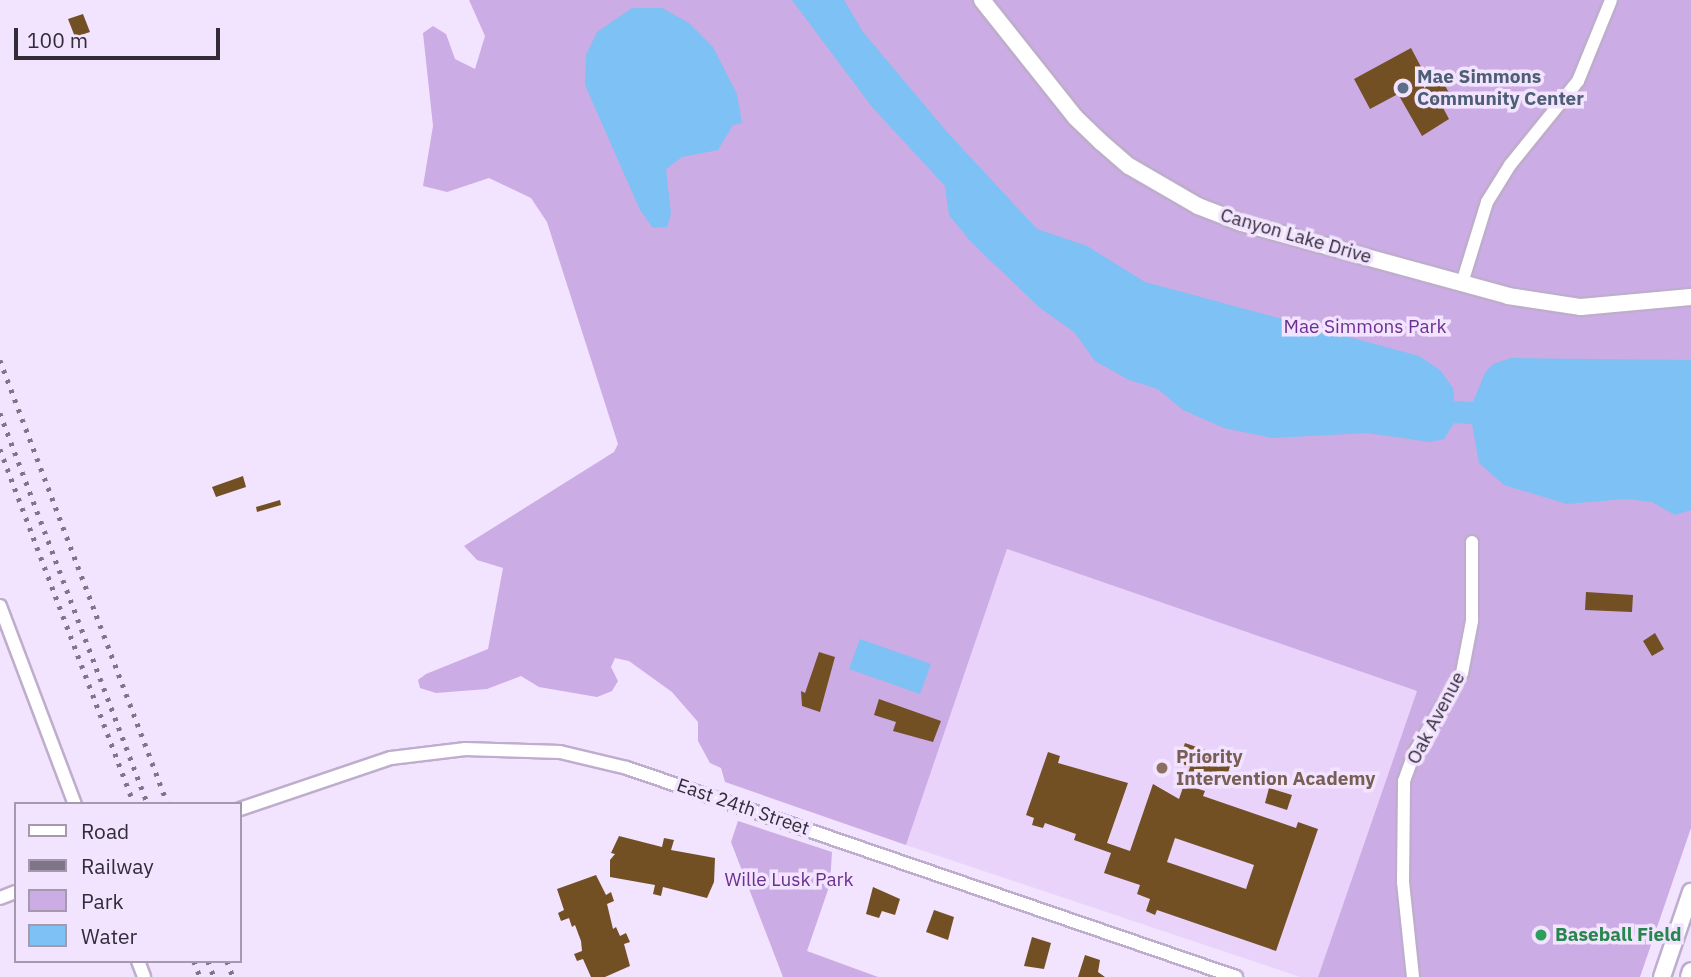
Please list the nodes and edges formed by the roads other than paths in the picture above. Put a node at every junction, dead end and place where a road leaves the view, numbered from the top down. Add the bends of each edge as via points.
1 (982, 0) edge
2 (1611, 0) edge
3 (1462, 283) junction
4 (1691, 297) edge
5 (1472, 542) dead end
6 (0, 606) edge
7 (74, 802) edge
8 (242, 808) edge
9 (1691, 892) edge
10 (1691, 971) edge
11 (1236, 977) edge
12 (1413, 977) edge
13 (1662, 977) edge
14 (1689, 977) edge

1 - 3 street, Canyon Lake Drive via 1075,117 1129,166 1160,186 1242,223
2 - 3 street via 1578,81 1510,165 1487,202
3 - 4 street, Canyon Lake Drive via 1508,296 1581,307
5 - 12 street, Oak Avenue via 1472,621 1462,673 1414,753 1404,781 1403,882
6 - 7 street
8 - 11 street, East 24th Street via 326,777 426,752 496,748 560,752 627,768
9 - 13 street
10 - 14 street

